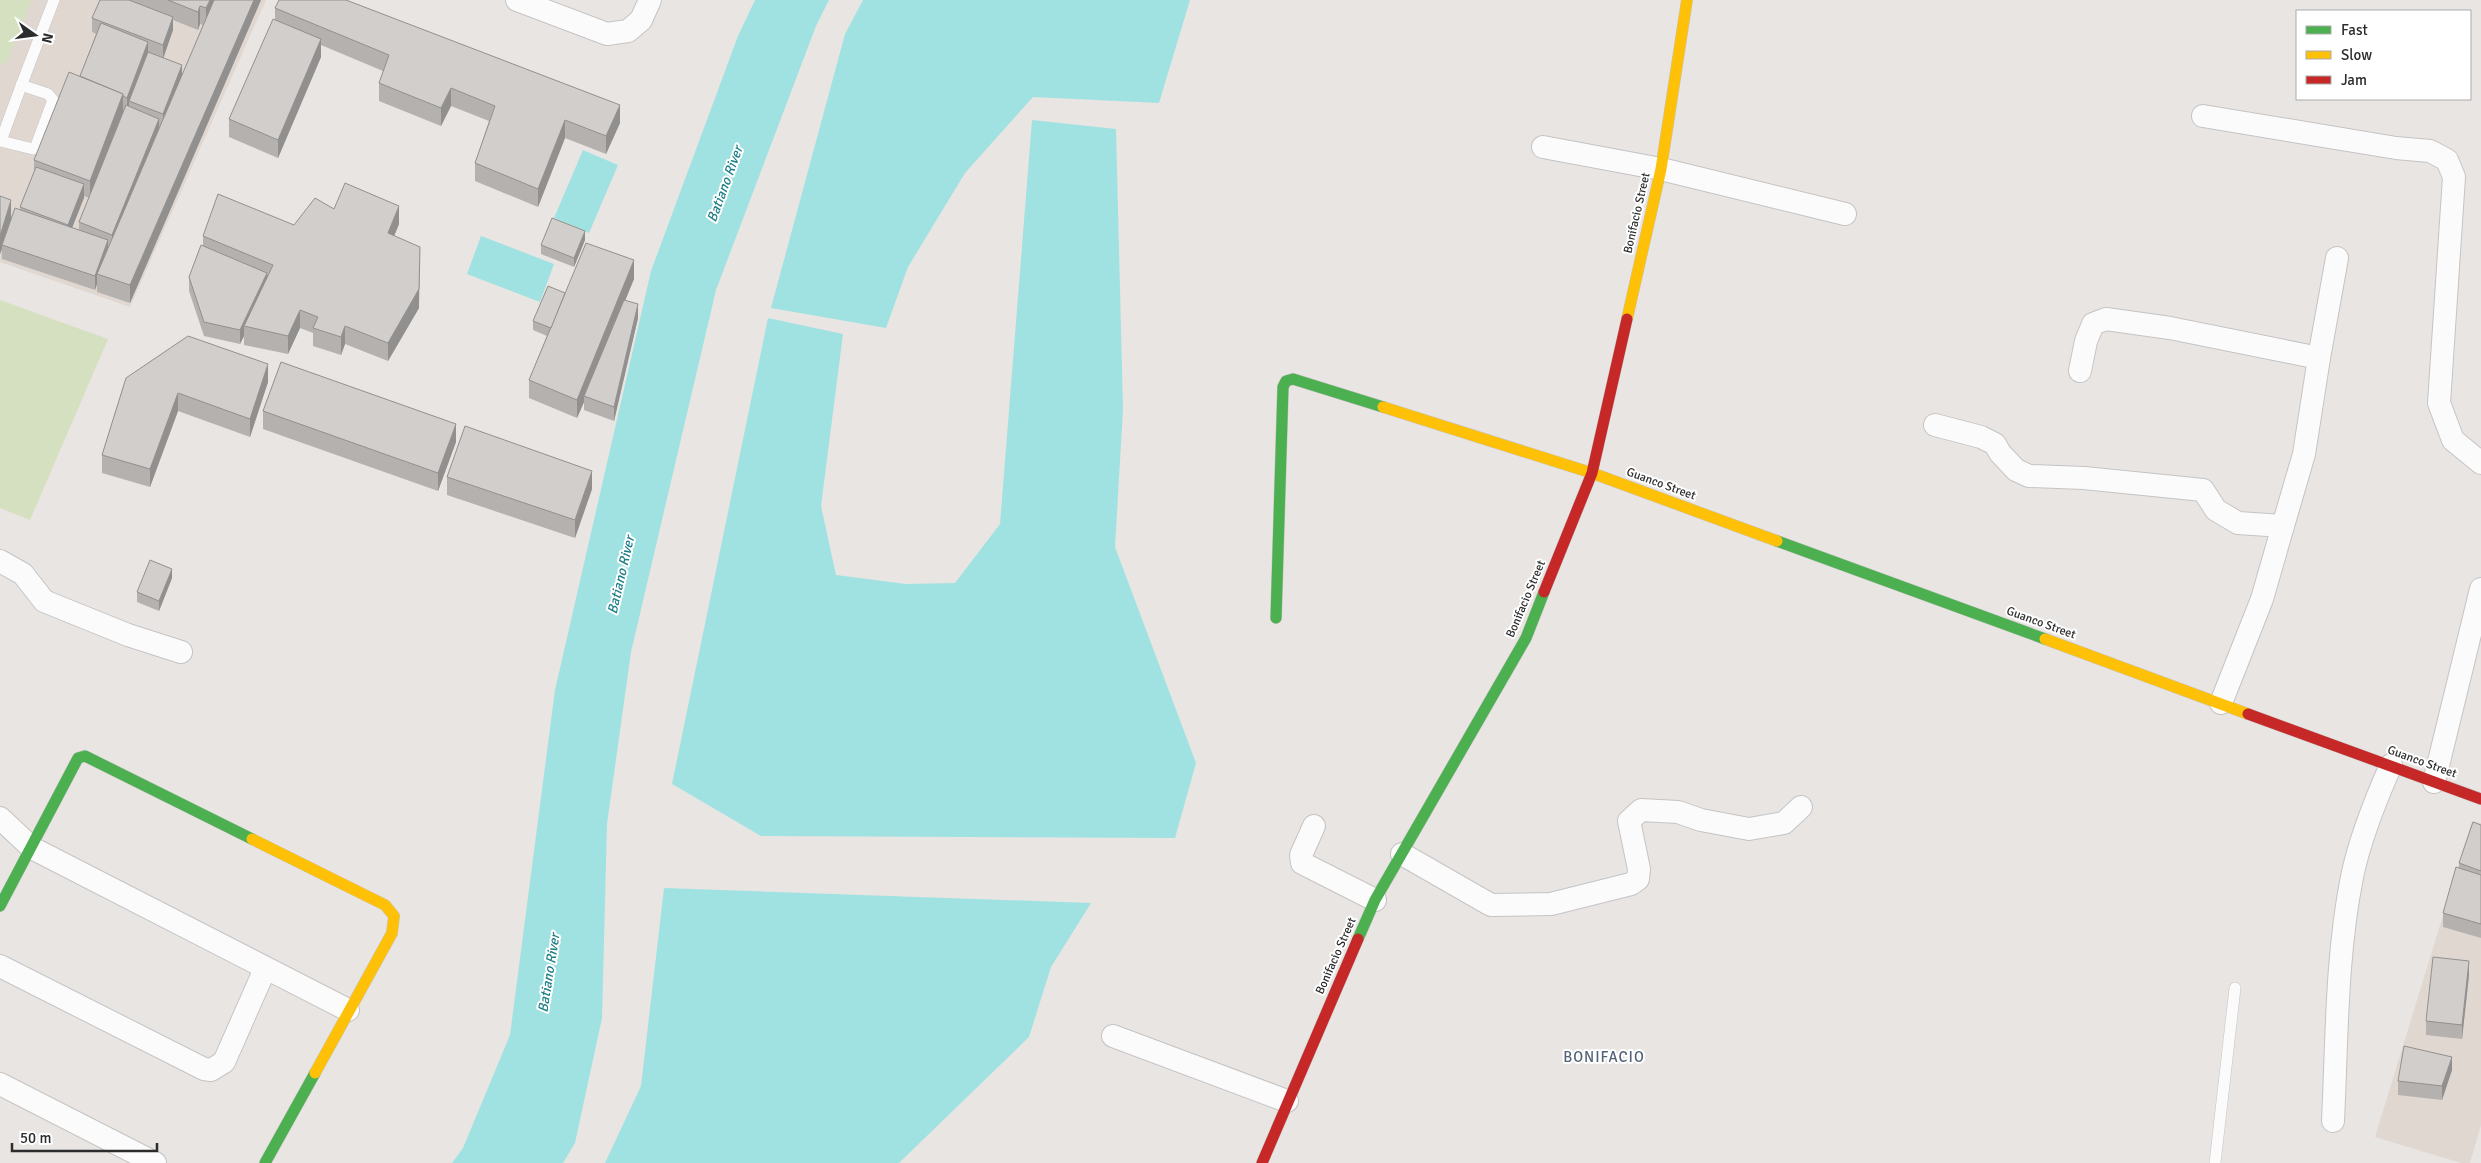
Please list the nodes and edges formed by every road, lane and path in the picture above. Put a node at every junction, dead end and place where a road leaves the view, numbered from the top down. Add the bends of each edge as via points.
1 (54, 0) edge
2 (516, 0) edge
3 (650, 0) edge
4 (1687, 0) edge
5 (21, 86) junction
6 (2204, 116) dead end
7 (1543, 147) dead end
8 (1661, 169) junction
9 (1845, 214) dead end
10 (2337, 258) dead end
11 (2319, 358) junction
12 (2080, 371) dead end
13 (1935, 425) dead end
14 (2481, 463) edge
15 (1592, 473) junction
16 (2284, 526) junction
17 (0, 561) edge
18 (2481, 589) edge
19 (1276, 618) dead end
20 (181, 652) dead end
21 (2221, 703) junction
22 (2391, 765) junction
23 (2434, 782) junction
24 (2481, 799) edge
25 (1801, 807) dead end
26 (0, 818) edge
27 (1314, 826) dead end
28 (32, 848) junction
29 (1402, 854) junction
30 (1375, 900) junction
31 (0, 906) edge
32 (0, 966) edge
33 (265, 969) junction
34 (2235, 988) dead end
35 (348, 1010) junction
36 (1113, 1036) dead end
37 (0, 1084) edge
38 (1287, 1102) junction
39 (2334, 1121) dead end
40 (155, 1163) edge
41 (265, 1163) edge
42 (1262, 1163) edge
43 (2215, 1163) edge

1 - 5 lane
2 - 3 street via 607,34 628,30 641,20
4 - 8 street, Bonifacio Street
5 - 5 lane via 1,140 33,149 53,100 48,94
6 - 14 street via 2430,151 2446,160 2454,177 2439,402 2453,440
7 - 8 street
8 - 9 street
8 - 15 street, Bonifacio Street
10 - 11 street
11 - 12 street via 2170,328 2106,320 2093,324
11 - 16 street via 2304,454
13 - 16 street via 1995,444 2016,470 2029,476 2203,490 2216,510 2238,522
15 - 19 street, Guanco Street via 1294,379 1286,381 1283,388
15 - 21 street, Guanco Street
15 - 29 street, Bonifacio Street via 1526,638
16 - 21 street via 2262,599
17 - 20 street via 24,574 44,601 128,635
18 - 23 street
21 - 22 street, Guanco Street
22 - 23 street, Guanco Street
22 - 39 street via 2372,807 2352,875 2339,988
23 - 24 street, Guanco Street
25 - 29 street via 1784,823 1749,829 1678,812 1641,810 1629,821 1638,878 1631,884 1551,904 1491,905
26 - 28 street
27 - 30 street via 1302,863
28 - 31 street
28 - 33 street
28 - 35 street via 78,758 85,756 385,905 394,916 392,934
29 - 30 street, Bonifacio Street
30 - 38 street, Bonifacio Street
32 - 33 street via 211,1070 224,1062
33 - 35 street
34 - 43 lane
35 - 41 street
36 - 38 street
37 - 40 street
38 - 42 street, Bonifacio Street

